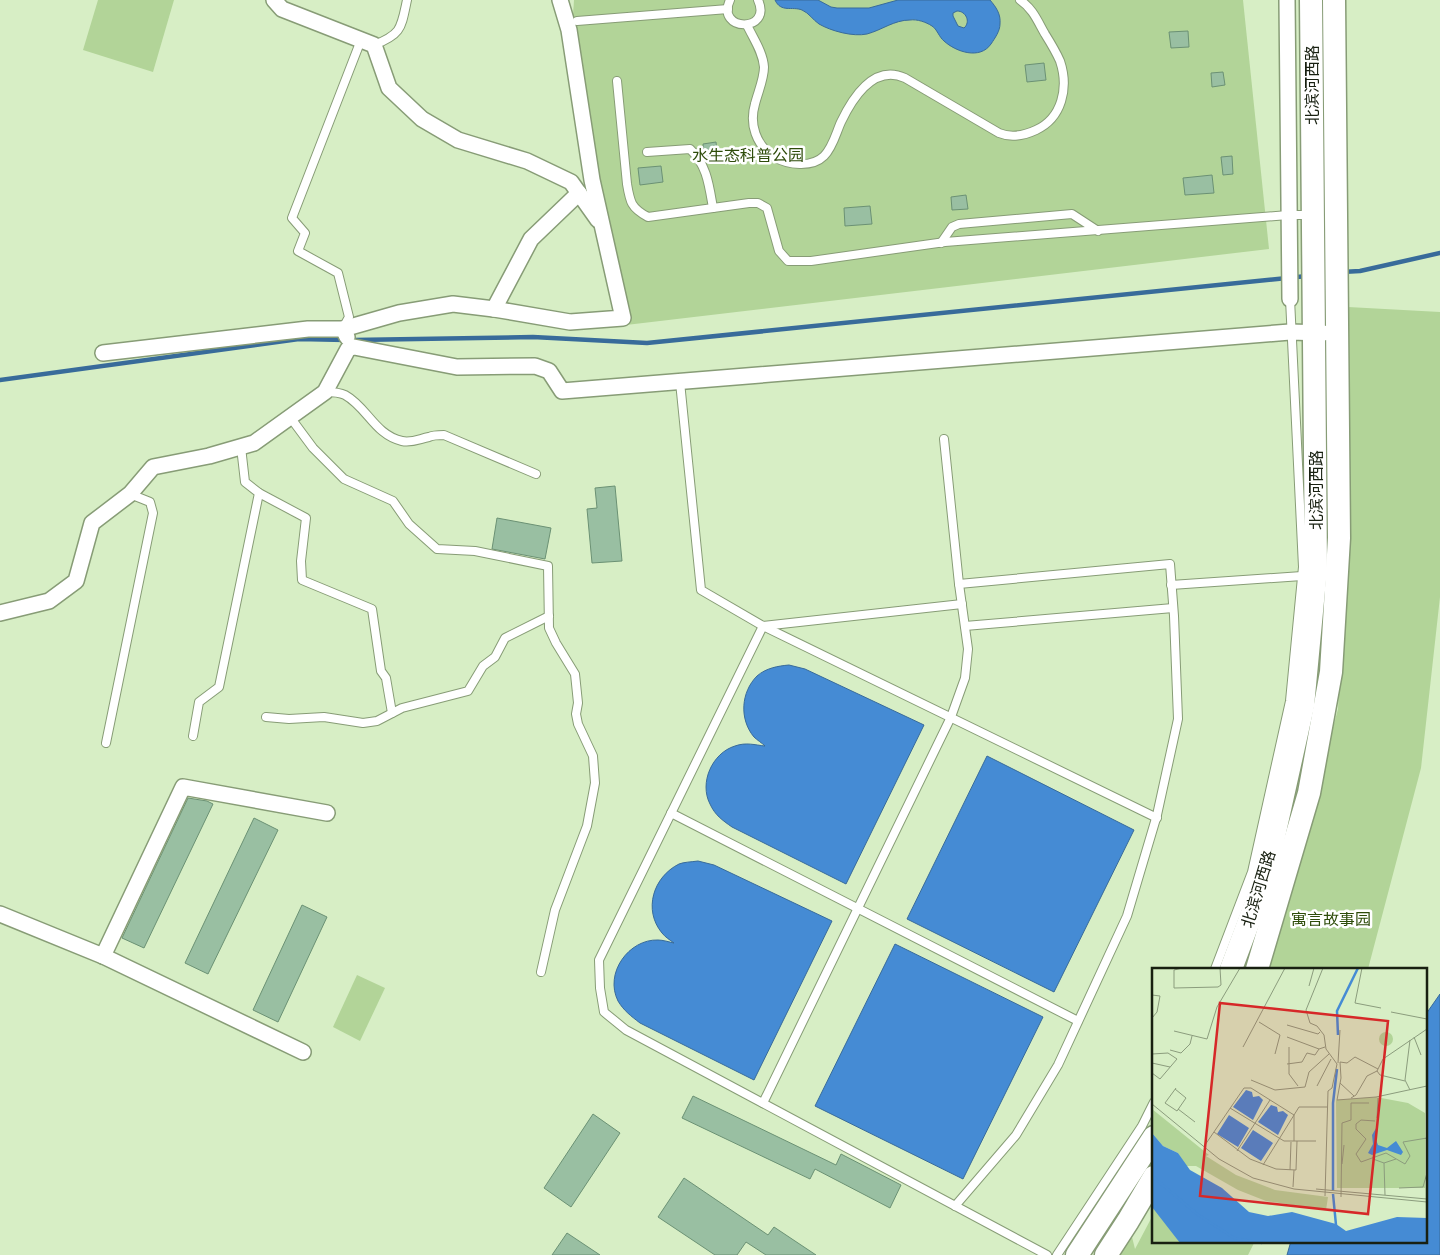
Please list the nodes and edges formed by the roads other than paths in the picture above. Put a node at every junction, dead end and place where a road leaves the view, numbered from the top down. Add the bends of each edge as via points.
1 (274, 0) edge
2 (407, 0) edge
3 (560, 0) edge
4 (730, 0) edge
5 (758, 0) edge
6 (1020, 0) edge
7 (1287, 0) edge
8 (1311, 0) edge
9 (1334, 0) edge
10 (1031, 4) edge
11 (728, 9) junction
12 (577, 21) dead end
13 (747, 25) junction
14 (368, 42) junction
15 (617, 81) dead end
16 (646, 152) dead end
17 (579, 193) junction
18 (713, 208) junction
19 (1288, 215) junction
20 (1325, 216) junction
21 (603, 228) junction
22 (1098, 231) junction
23 (941, 243) junction
24 (1290, 300) joint
25 (494, 309) junction
26 (1290, 332) junction
27 (1315, 333) junction
28 (1338, 334) junction
29 (346, 338) junction
30 (103, 352) dead end
31 (680, 382) junction
32 (325, 392) junction
33 (290, 417) junction
34 (944, 439) dead end
35 (241, 447) junction
36 (536, 474) dead end
37 (259, 493) junction
38 (130, 494) junction
39 (1302, 576) junction
40 (959, 584) junction
41 (1171, 585) junction
42 (962, 604) junction
43 (1173, 608) junction
44 (0, 613) edge
45 (549, 616) junction
46 (763, 626) junction
47 (965, 626) junction
48 (392, 713) junction
49 (266, 717) dead end
50 (950, 717) junction
51 (193, 736) dead end
52 (106, 743) dead end
53 (327, 813) dead end
54 (671, 813) junction
55 (1157, 818) junction
56 (857, 908) junction
57 (0, 914) edge
58 (103, 956) junction
59 (1215, 968) edge
60 (1231, 968) edge
61 (1257, 968) edge
62 (541, 972) dead end
63 (1078, 1021) junction
64 (303, 1052) dead end
65 (763, 1103) junction
66 (1152, 1106) edge
67 (1152, 1139) edge
68 (1152, 1180) edge
69 (955, 1206) junction
70 (1047, 1255) edge
71 (1057, 1255) edge
72 (1077, 1255) edge
73 (1106, 1255) edge

1 - 14 street via 282,9
2 - 14 lane via 402,23 392,38
3 - 21 street via 569,30 592,180
4 - 11 lane
5 - 13 lane via 760,14
6 - 10 lane
7 - 19 street
8 - 20 main road, 北滨河西路
9 - 20 main road, 北滨河西路
10 - 13 lane via 1060,60 1064,78 1065,92 1058,111 1043,127 1008,137 905,78 888,74 877,77 861,90 825,155 819,160 800,164 778,159 757,138 753,110 764,68
11 - 12 lane
11 - 13 lane via 736,23
14 - 17 street via 389,88 422,120 458,140 527,161 571,182
14 - 29 lane via 292,218 305,233 298,251 338,273 348,317
15 - 18 lane via 627,184 635,210 648,217
16 - 18 lane via 690,149 706,172
17 - 21 street
17 - 25 street via 531,239
18 - 23 lane via 749,202 766,208 779,251 788,260 811,261
19 - 20 lane
19 - 22 lane
19 - 24 street
20 - 27 main road, 北滨河西路 via 1314,263
20 - 28 main road, 北滨河西路 via 1337,260
21 - 25 street via 623,318 570,322
22 - 23 lane
22 - 23 lane via 1072,214 959,224 952,227
24 - 26 lane
25 - 29 street via 453,304 399,313
26 - 27 street
26 - 31 street
26 - 39 lane
27 - 28 street
27 - 60 main road, 北滨河西路 via 1316,569 1303,706 1264,881
28 - 61 main road, 北滨河西路 via 1339,538 1331,672 1309,794
29 - 30 street via 308,329
29 - 31 street via 354,347 457,367 535,366 549,371 562,392
29 - 32 street
31 - 46 lane via 701,590
32 - 33 street
32 - 36 lane via 348,397 389,437 403,442 444,435
33 - 35 street via 254,443
33 - 45 lane via 313,448 344,480 393,501 409,524 438,549 474,551 548,566
34 - 40 lane
35 - 37 lane via 245,482
35 - 38 street via 153,467
37 - 48 lane via 306,518 302,580 372,609 381,671 386,678
37 - 51 lane via 219,687 200,702
38 - 44 street via 92,523 76,581 49,601
38 - 52 lane via 150,502 153,513
39 - 41 lane
39 - 59 lane via 1290,701 1252,872
40 - 41 lane via 1170,564
40 - 42 lane
41 - 43 lane
42 - 46 lane
42 - 47 lane
43 - 47 lane
43 - 55 lane via 1178,719
45 - 48 lane via 505,638 495,657 483,666 468,691
45 - 62 lane via 549,628 575,674 576,714 593,756 595,783 587,826 555,910
46 - 50 lane
46 - 54 lane
47 - 50 lane via 968,649 965,678
48 - 49 lane via 377,721 363,723 324,717
50 - 55 lane
50 - 56 lane
53 - 58 street via 183,787
54 - 56 lane
54 - 65 lane via 599,960 604,1012 626,1030
55 - 63 lane via 1126,916
56 - 63 lane
56 - 65 lane
57 - 58 street
58 - 64 street
63 - 69 lane via 1058,1065 1016,1135
65 - 69 lane
66 - 71 lane
67 - 72 main road
68 - 73 main road
69 - 70 lane

